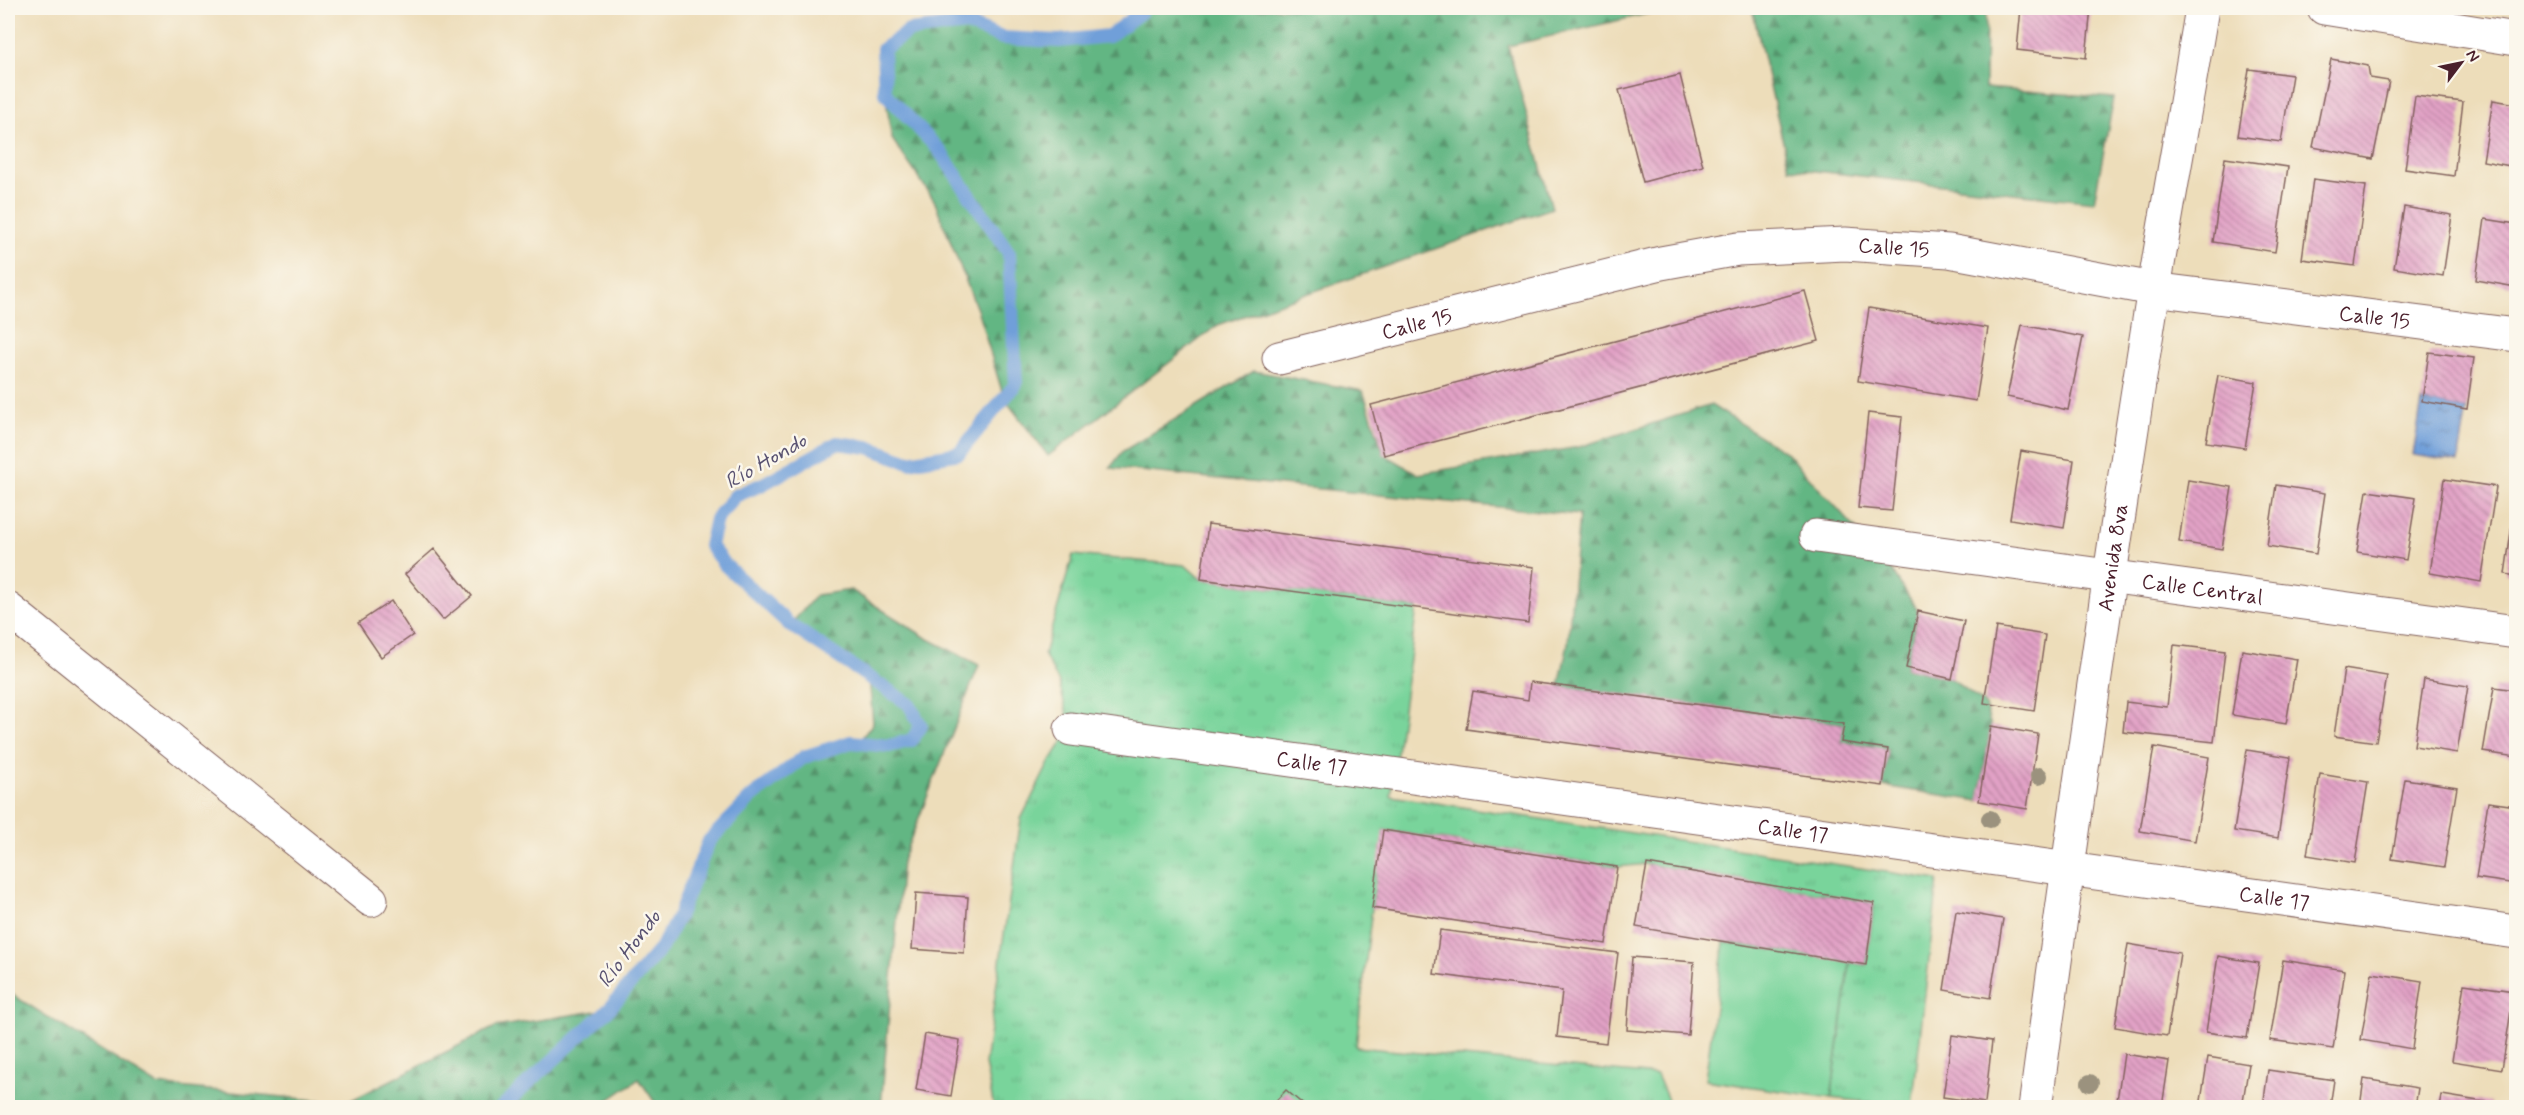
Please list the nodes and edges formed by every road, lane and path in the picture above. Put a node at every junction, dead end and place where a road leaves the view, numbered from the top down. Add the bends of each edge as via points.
1 (2202, 8) edge
2 (2324, 8) edge
3 (2517, 39) edge
4 (2154, 289) junction
5 (2517, 335) edge
6 (1279, 358) dead end
7 (1816, 536) dead end
8 (2110, 578) junction
9 (8, 609) edge
10 (2517, 632) edge
11 (1071, 729) dead end
12 (2067, 869) junction
13 (371, 900) dead end
14 (2517, 932) edge
15 (2035, 1107) edge

1 - 4 street, Avenida 8va
2 - 3 street
4 - 5 street, Calle 15
4 - 6 street, Calle 15 via 1949,251 1845,244 1738,249 1661,262
4 - 8 street, Avenida 8va
7 - 8 street, Calle Central
8 - 10 street, Calle Central
8 - 12 street, Avenida 8va
9 - 13 street
11 - 12 street, Calle 17
12 - 14 street, Calle 17
12 - 15 street, Avenida 8va

